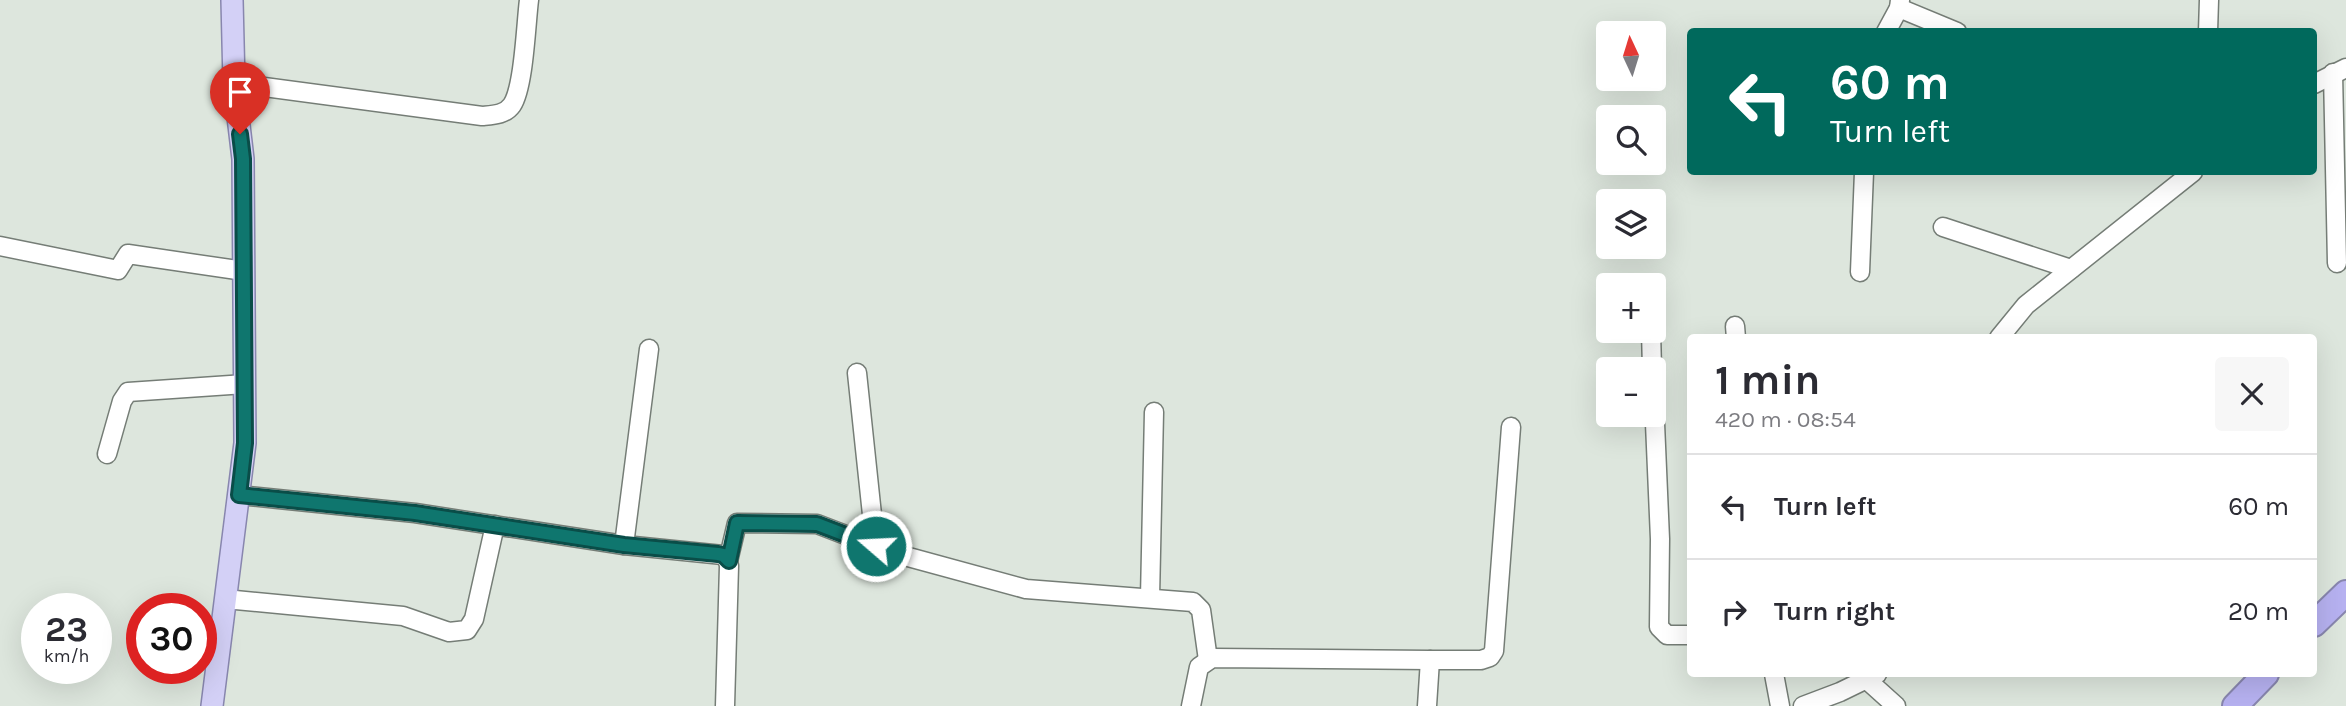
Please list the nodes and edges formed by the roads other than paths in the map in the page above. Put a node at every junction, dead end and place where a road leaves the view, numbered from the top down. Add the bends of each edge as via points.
1 (232, 0) edge
2 (529, 0) edge
3 (2209, 0) edge
4 (1899, 4) edge
5 (1888, 28) edge
6 (1949, 28) edge
7 (2208, 28) edge
8 (2340, 71) edge
9 (2317, 82) edge
10 (234, 83) junction
11 (1864, 175) edge
12 (2189, 175) edge
13 (1943, 227) dead end
14 (0, 246) edge
15 (2337, 263) dead end
16 (2071, 269) junction
17 (244, 271) junction
18 (1860, 272) dead end
19 (2002, 334) edge
20 (649, 349) dead end
21 (857, 373) dead end
22 (245, 384) junction
23 (1154, 412) dead end
24 (1511, 427) dead end
25 (1655, 427) edge
26 (107, 454) dead end
27 (239, 495) junction
28 (495, 525) junction
29 (624, 545) junction
30 (877, 547) junction
31 (729, 561) junction
32 (2346, 593) edge
33 (1150, 598) junction
34 (225, 599) junction
35 (2317, 621) edge
36 (1687, 635) edge
37 (1208, 660) junction
38 (1430, 660) junction
39 (1775, 677) edge
40 (1869, 677) edge
41 (1872, 677) edge
42 (2263, 677) edge
43 (212, 706) edge
44 (725, 706) edge
45 (1191, 706) edge
46 (1427, 706) edge
47 (1780, 706) edge
48 (1802, 706) edge
49 (1896, 706) edge
50 (2235, 706) edge

1 - 10 main road
2 - 10 street via 519,89 512,104 494,115
3 - 7 street
4 - 5 street
4 - 6 street
8 - 9 street
8 - 15 street
10 - 17 main road via 243,159
11 - 18 street
12 - 16 street
13 - 16 street
14 - 17 street via 118,270 128,254
16 - 19 street via 2026,305
17 - 22 main road
20 - 29 street
21 - 30 street
22 - 26 street via 128,392
22 - 27 main road
23 - 33 street
24 - 38 street via 1492,655 1481,660
25 - 36 street via 1659,626 1667,635
27 - 28 street
27 - 34 main road
28 - 29 street
28 - 34 street via 474,619 462,632 402,616
29 - 31 street via 718,554
30 - 31 street via 817,524 737,523
30 - 33 street via 1026,589
31 - 44 street
32 - 35 highway
33 - 37 street via 1200,606
34 - 43 main road
37 - 38 street
37 - 45 street via 1197,672
38 - 46 street
39 - 47 street
40 - 48 street
41 - 49 street
42 - 50 highway

